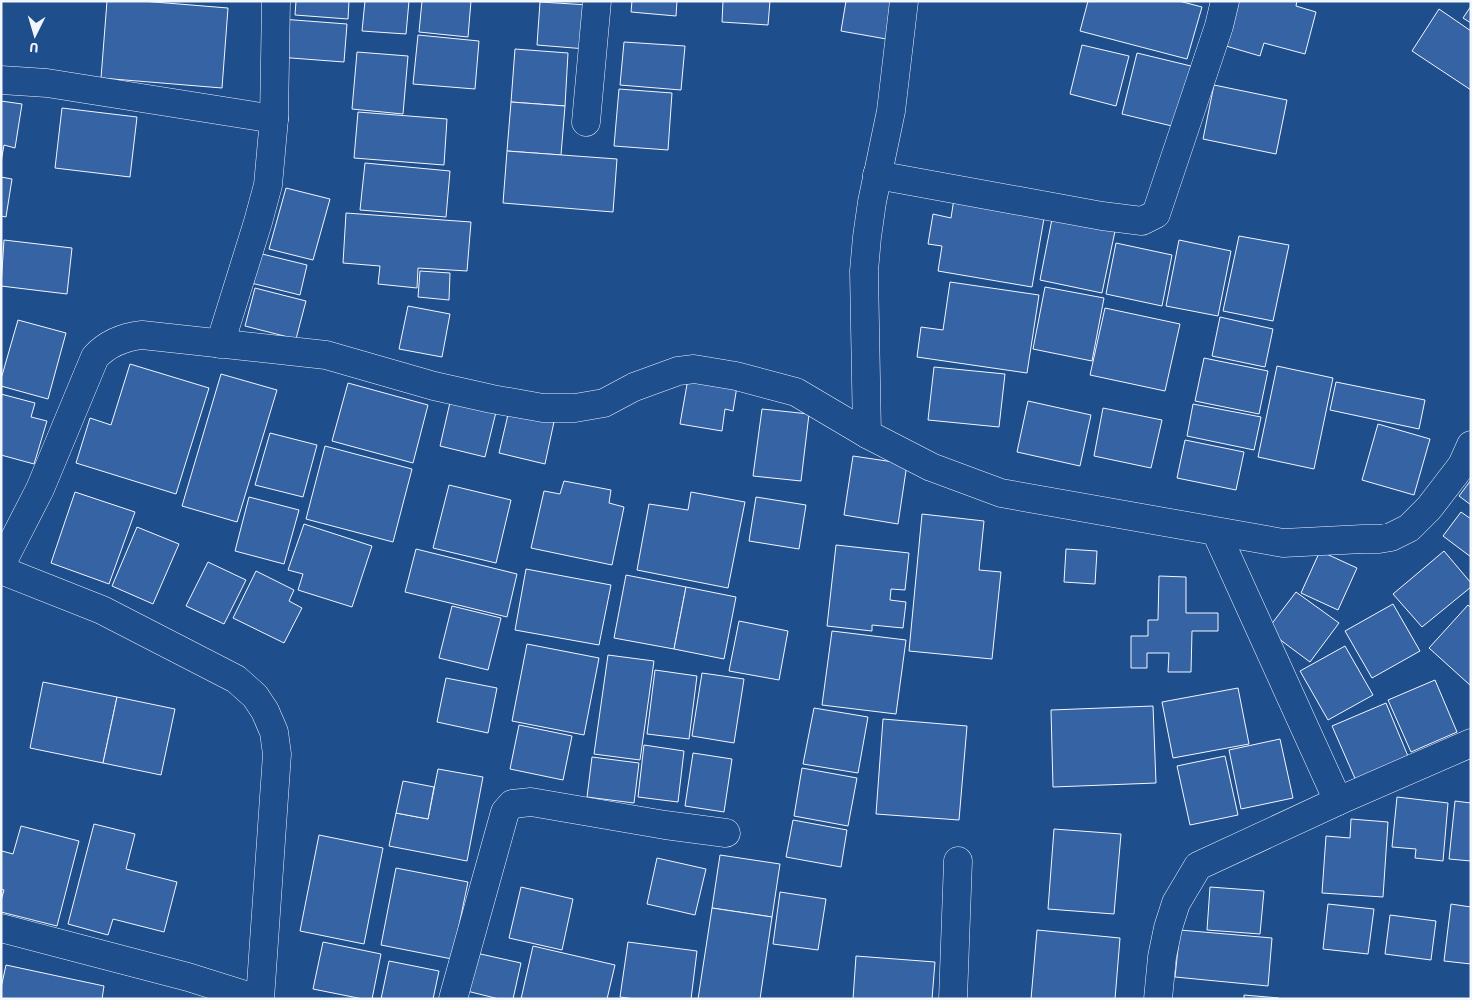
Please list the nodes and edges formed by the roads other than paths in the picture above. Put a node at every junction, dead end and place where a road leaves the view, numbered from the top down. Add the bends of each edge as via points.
1 (276, 1) edge
2 (598, 1) edge
3 (904, 1) edge
4 (1225, 1) edge
5 (1, 80) edge
6 (274, 119) junction
7 (586, 122) dead end
8 (877, 175) junction
9 (220, 344) junction
10 (867, 434) junction
11 (1471, 445) edge
12 (1216, 532) junction
13 (1, 565) edge
14 (1, 570) edge
15 (1471, 743) edge
16 (1338, 801) junction
17 (726, 833) dead end
18 (958, 861) dead end
19 (1, 928) edge
20 (188, 988) edge
21 (259, 999) edge
22 (453, 999) edge
23 (954, 999) edge
24 (1158, 999) edge

1 - 6 street
2 - 7 street
3 - 8 street via 891,111
4 - 8 street via 1156,214 1142,221
5 - 6 street via 47,83
6 - 9 street via 268,185
8 - 10 street via 866,237 864,271
9 - 10 street via 326,355 434,386 543,408 575,408 604,402 678,371 706,370 796,392
9 - 13 street via 128,336 114,341 95,357 40,489
10 - 12 street via 931,467 1001,493
11 - 12 street via 1462,464 1429,508 1409,528 1391,537 1283,544
12 - 16 street
14 - 21 street via 102,610 236,679 255,696 265,711 274,732 277,754
15 - 16 street
16 - 24 street via 1198,866 1176,903 1168,928
17 - 22 street via 531,802 512,804 505,812
18 - 23 street
19 - 20 street
20 - 21 street

